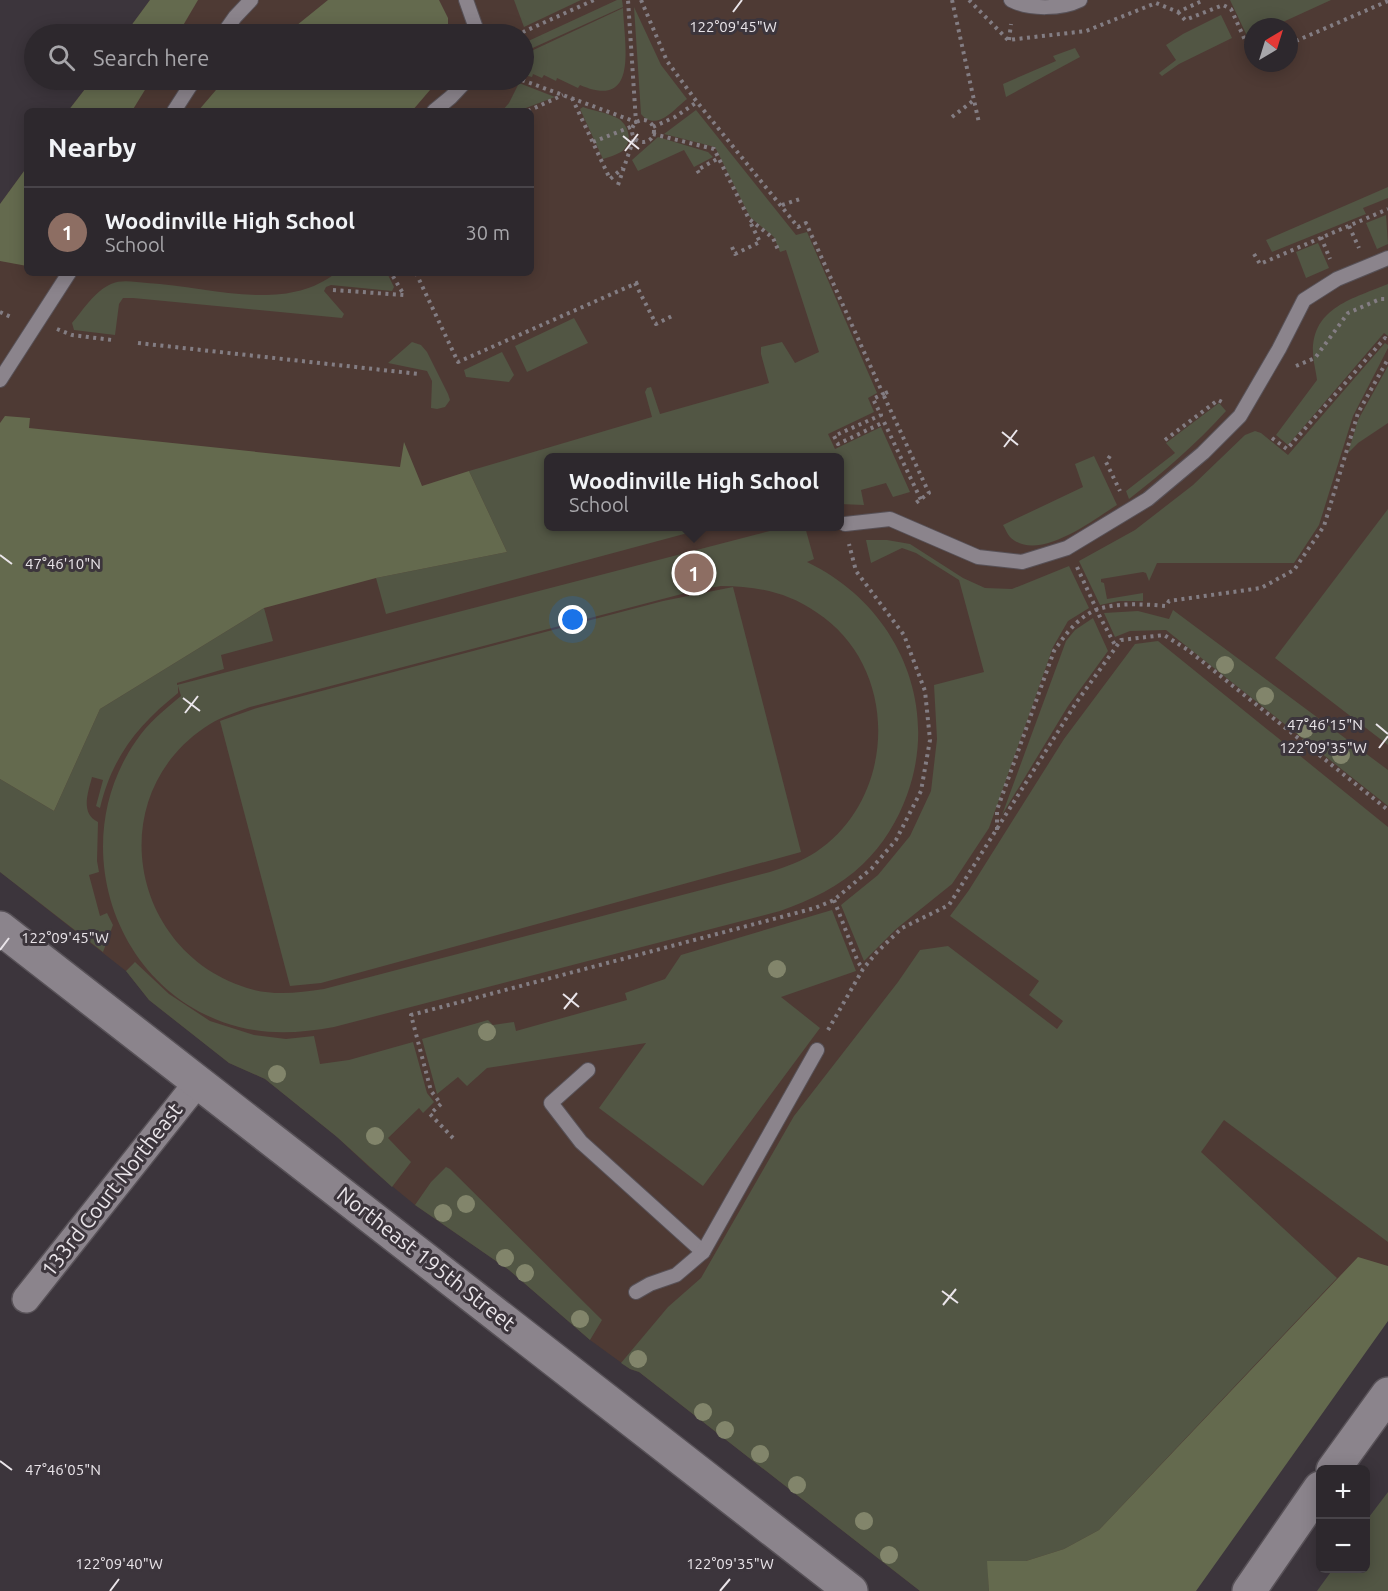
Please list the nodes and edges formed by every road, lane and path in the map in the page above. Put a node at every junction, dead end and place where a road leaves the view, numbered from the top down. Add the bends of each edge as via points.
1 (251, 0) edge
2 (466, 0) edge
3 (594, 0) edge
4 (628, 0) edge
5 (641, 0) edge
6 (952, 0) edge
7 (1011, 0) edge
8 (1080, 0) edge
9 (1387, 3) edge
10 (1178, 12) dead end
11 (230, 24) edge
12 (474, 24) edge
13 (534, 27) edge
14 (1011, 31) dead end
15 (1244, 38) edge
16 (1008, 40) dead end
17 (1298, 40) edge
18 (534, 84) edge
19 (188, 90) edge
20 (458, 90) edge
21 (564, 95) junction
22 (572, 98) junction
23 (974, 100) junction
24 (697, 102) junction
25 (176, 108) edge
26 (438, 108) edge
27 (534, 108) edge
28 (952, 117) dead end
29 (979, 123) dead end
30 (635, 124) junction
31 (653, 127) junction
32 (653, 134) junction
33 (634, 138) junction
34 (592, 143) junction
35 (719, 158) junction
36 (623, 168) junction
37 (699, 173) dead end
38 (618, 185) dead end
39 (803, 198) dead end
40 (782, 205) junction
41 (1388, 209) edge
42 (748, 219) junction
43 (1349, 226) junction
44 (1321, 237) junction
45 (732, 247) dead end
46 (779, 252) dead end
47 (1254, 254) dead end
48 (1361, 255) dead end
49 (1388, 258) edge
50 (1333, 266) dead end
51 (67, 276) edge
52 (393, 276) edge
53 (418, 276) edge
54 (333, 290) dead end
55 (1388, 299) edge
56 (0, 312) edge
57 (674, 315) dead end
58 (10, 316) dead end
59 (61, 330) dead end
60 (112, 340) dead end
61 (1388, 341) edge
62 (138, 343) dead end
63 (1388, 359) edge
64 (419, 374) dead end
65 (0, 380) edge
66 (1258, 382) junction
67 (886, 393) junction
68 (1226, 404) dead end
69 (1272, 438) dead end
70 (1165, 440) dead end
71 (1110, 456) dead end
72 (1118, 486) dead end
73 (845, 524) joint
74 (1079, 570) dead end
75 (1097, 611) junction
76 (1116, 647) junction
77 (1388, 810) edge
78 (997, 831) junction
79 (834, 900) junction
80 (0, 928) edge
81 (863, 969) junction
82 (817, 1050) joint
83 (588, 1070) dead end
84 (198, 1082) junction
85 (453, 1138) dead end
86 (703, 1252) junction
87 (636, 1292) dead end
88 (26, 1299) dead end
89 (1388, 1394) edge
90 (1337, 1465) edge
91 (1316, 1494) edge
92 (851, 1591) edge
93 (1249, 1591) edge

1 - 11 lane
2 - 12 lane
3 - 13 path
4 - 30 path
5 - 24 path via 667,61
6 - 23 path
7 - 8 lane via 1043,7
9 - 17 path
10 - 15 path via 1185,20 1222,5 1231,9
14 - 16 path
18 - 21 path
19 - 25 lane
20 - 26 lane
21 - 22 path
21 - 27 path
22 - 30 path
22 - 34 path
23 - 28 path
23 - 29 path
24 - 31 path
24 - 40 path
30 - 31 path via 646,121
30 - 33 path
30 - 34 path
31 - 32 path
32 - 33 path via 645,142
32 - 35 path via 714,149
33 - 36 path
34 - 36 path via 608,180
35 - 37 path via 697,170
35 - 42 path
36 - 38 path
39 - 40 path
40 - 67 path via 798,227 806,223
41 - 43 path
42 - 45 path via 760,242 735,254
42 - 46 path via 773,238
43 - 44 path
43 - 48 path
44 - 47 path via 1260,264
44 - 50 path
49 - 66 lane via 1337,279 1304,300
51 - 65 lane
52 - 54 path via 404,295
53 - 57 path via 458,362 637,282 656,324
55 - 66 path via 1348,313 1315,358
56 - 58 path
59 - 60 path
61 - 69 path via 1385,338 1287,449
62 - 64 path
63 - 75 path via 1358,414 1324,526 1294,570 1261,588 1169,601 1167,606 1131,603
66 - 73 lane via 1240,416 1203,453 1148,499 1067,548 1022,562 978,556 890,519
67 - 67 path via 873,399 881,415 834,436 838,444 884,422 921,500 929,493
68 - 70 path via 1218,400
71 - 72 path via 1106,462
73 - 79 path via 856,571 904,635 925,691 930,740 921,791 896,840 872,868
74 - 75 path
75 - 76 path
75 - 78 path via 1069,631 1054,651 997,810
76 - 77 path via 1121,640 1164,635 1225,678
76 - 78 path
78 - 81 path via 949,905 902,928
79 - 81 path
79 - 85 path via 792,915 411,1015 431,1091 441,1104 430,1114
80 - 84 main road, Northeast 195th Street
81 - 82 path
82 - 86 lane
83 - 86 lane via 551,1103 581,1142
84 - 88 street, 133rd Court Northeast
84 - 92 main road, Northeast 195th Street
86 - 87 lane via 676,1275
89 - 90 main road
91 - 93 main road

